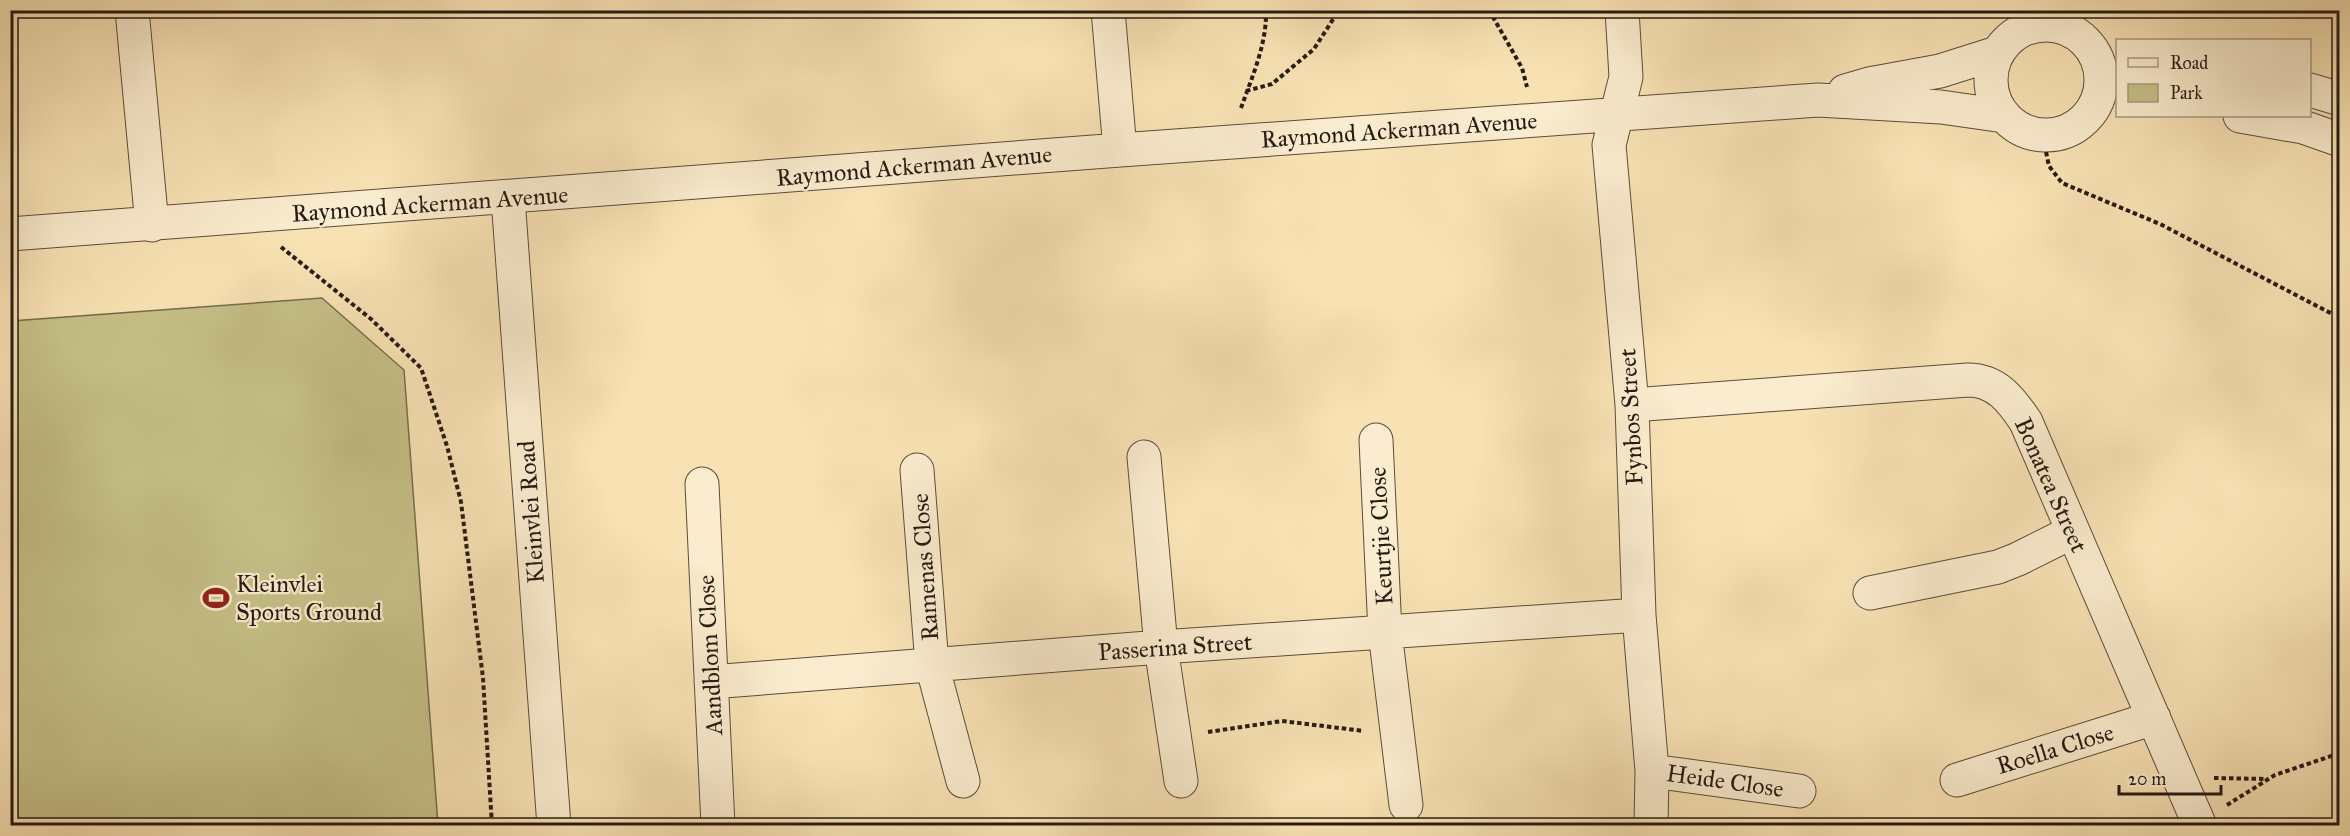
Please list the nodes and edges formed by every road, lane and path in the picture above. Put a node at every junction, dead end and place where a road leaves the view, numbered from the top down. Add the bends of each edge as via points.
1 (132, 10) edge
2 (1108, 10) edge
3 (1266, 10) edge
4 (1339, 10) edge
5 (1489, 10) edge
6 (1622, 10) edge
7 (2062, 19) edge
8 (2009, 33) edge
9 (2104, 50) edge
10 (2311, 90) edge
11 (1246, 91) junction
12 (1530, 96) dead end
13 (2340, 99) edge
14 (1818, 100) junction
15 (2105, 108) edge
16 (1616, 113) junction
17 (2004, 116) junction
18 (1237, 117) dead end
19 (2246, 117) edge
20 (2340, 140) edge
21 (1120, 150) junction
22 (2046, 152) dead end
23 (508, 198) junction
24 (152, 225) junction
25 (10, 234) edge
26 (278, 244) dead end
27 (2340, 318) edge
28 (1632, 405) junction
29 (1376, 440) dead end
30 (1144, 457) dead end
31 (917, 470) dead end
32 (702, 484) dead end
33 (2072, 531) junction
34 (1870, 593) dead end
35 (1639, 615) junction
36 (1385, 632) junction
37 (1161, 647) junction
38 (932, 665) junction
39 (711, 682) junction
40 (2154, 718) junction
41 (1398, 734) junction
42 (1174, 738) junction
43 (2340, 753) edge
44 (1652, 771) junction
45 (2180, 779) junction
46 (2268, 779) junction
47 (1957, 780) dead end
48 (963, 781) dead end
49 (1181, 781) dead end
50 (1798, 790) dead end
51 (1406, 805) dead end
52 (2225, 806) dead end
53 (492, 825) edge
54 (554, 825) edge
55 (717, 825) edge
56 (1650, 825) edge
57 (2200, 825) edge

1 - 24 street
2 - 21 street
3 - 11 path via 1262,48
4 - 11 path via 1314,50 1272,84
5 - 12 path via 1522,68
6 - 16 street, Fynbos Street via 1626,77
7 - 8 street
7 - 9 street via 2079,36
8 - 14 street, Raymond Ackerman Avenue via 1940,71 1869,84
8 - 17 street via 1991,69 1995,102
9 - 15 street via 2098,63 2099,95
10 - 13 street
11 - 18 path
14 - 16 street, Raymond Ackerman Avenue
14 - 17 street, Raymond Ackerman Avenue via 1941,106
15 - 17 street via 2076,126 2044,135 2017,127
16 - 21 street, Raymond Ackerman Avenue
16 - 28 street, Fynbos Street via 1609,155
19 - 20 street via 2303,127
21 - 23 street, Raymond Ackerman Avenue
22 - 27 path via 2049,166 2062,183 2160,224
23 - 24 street, Raymond Ackerman Avenue
23 - 54 street, Kleinvlei Road
24 - 25 street, Raymond Ackerman Avenue
26 - 53 path via 371,319 421,368 461,502 483,678
28 - 33 street, Bonatea Street via 1980,380 2009,398 2026,422
28 - 35 street, Fynbos Street
29 - 36 street, Keurtjie Close
30 - 37 street
31 - 38 street, Ramenas Close
32 - 39 street, Aandblom Close
33 - 34 street via 1998,567
33 - 40 street, Bonatea Street
35 - 36 street, Passerina Street
35 - 44 street, Fynbos Street
36 - 37 street, Passerina Street
36 - 41 street, Keurtjie Close
37 - 38 street, Passerina Street
37 - 42 street
38 - 39 street, Passerina Street
38 - 48 street, Ramenas Close
39 - 55 street, Aandblom Close
40 - 45 street, Bonatea Street
40 - 47 street, Roella Close
41 - 42 path via 1282,721
41 - 51 street, Keurtjie Close
42 - 49 street
43 - 46 path
44 - 50 street, Heide Close
44 - 56 street, Fynbos Street
45 - 46 path
45 - 57 street, Bonatea Street
46 - 52 path

